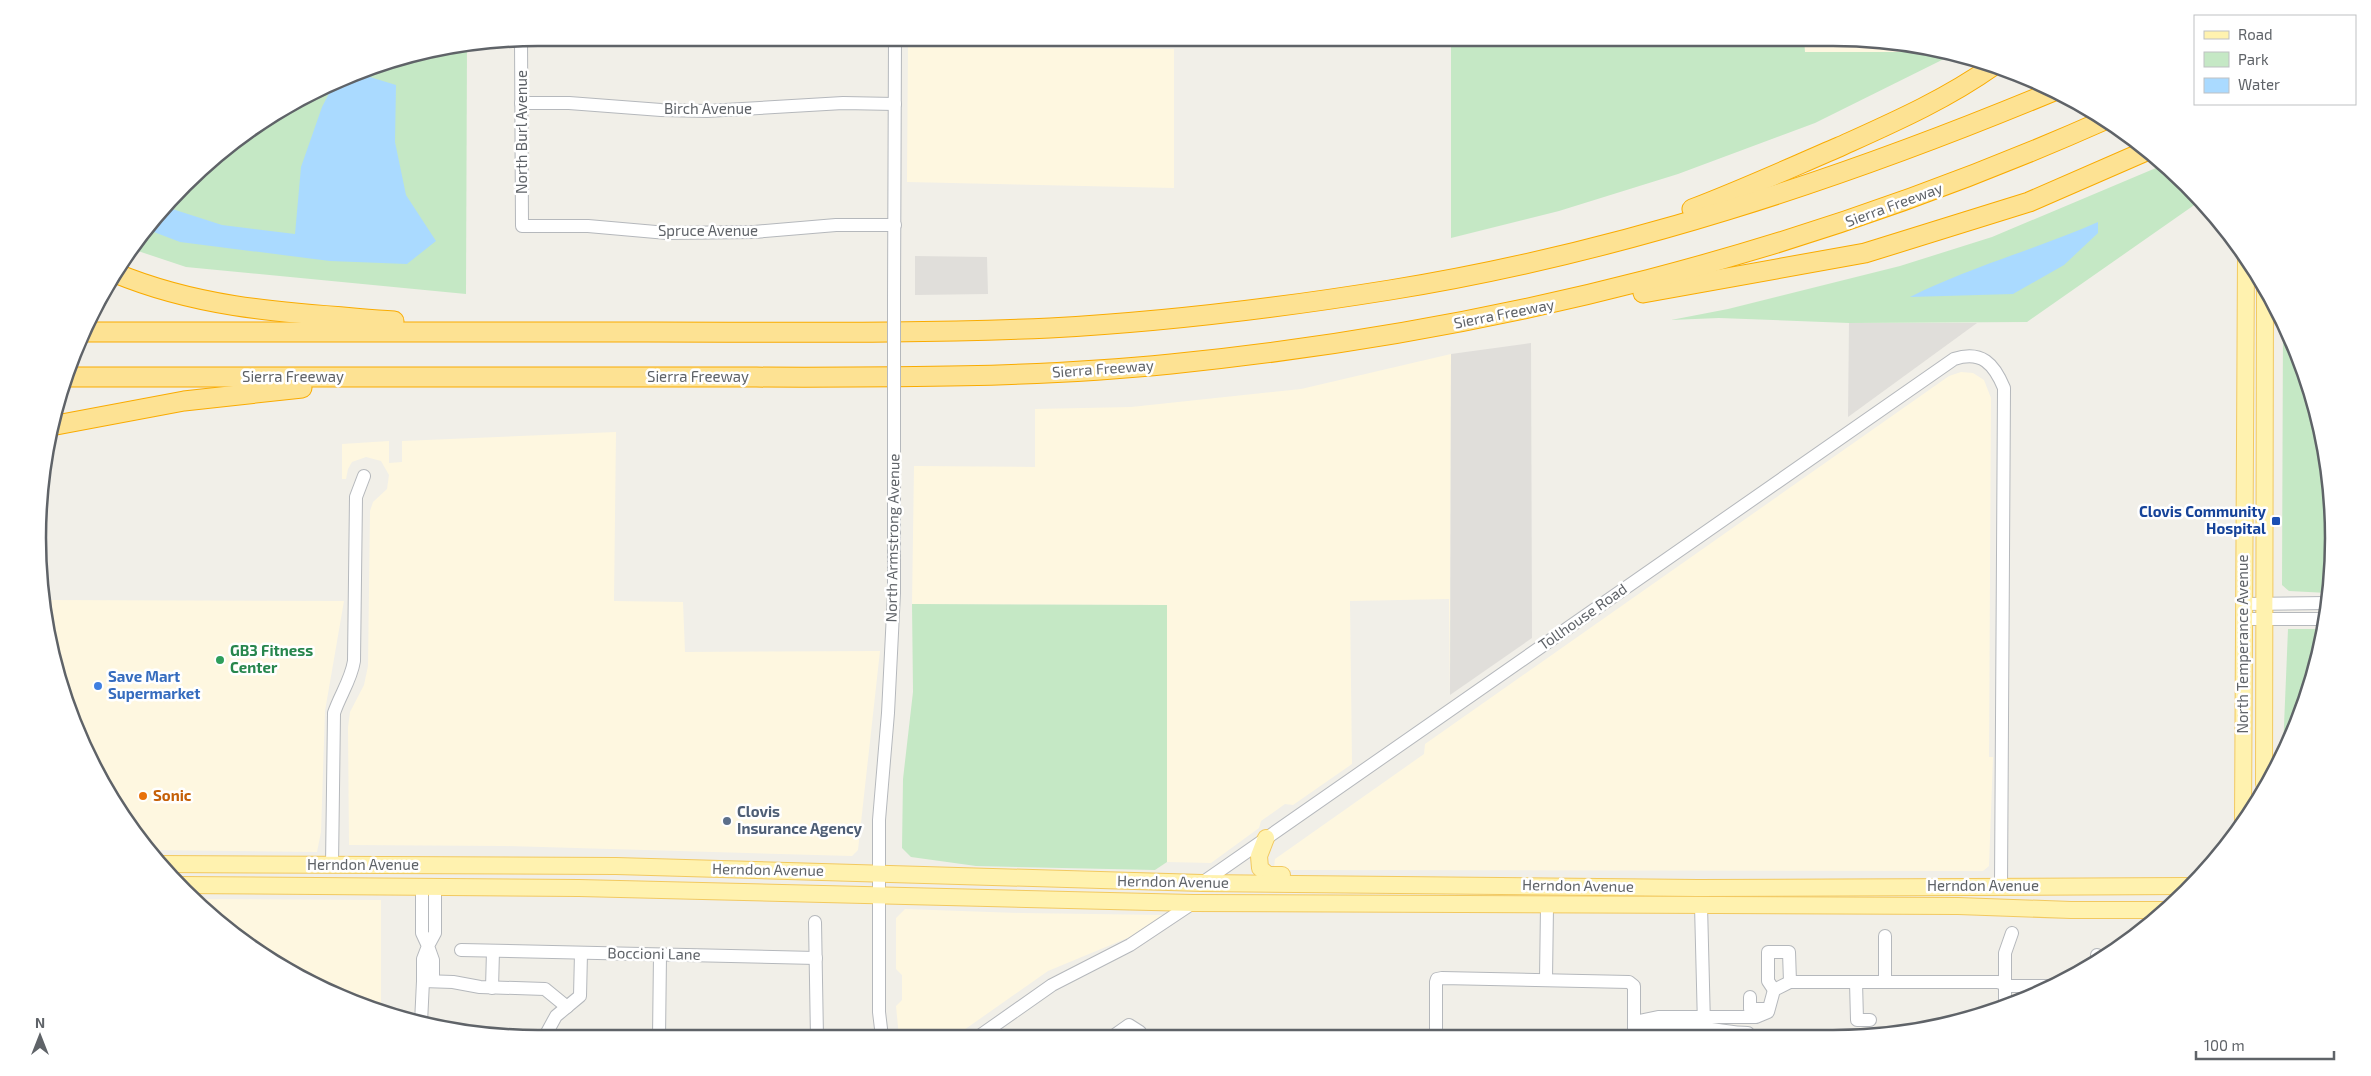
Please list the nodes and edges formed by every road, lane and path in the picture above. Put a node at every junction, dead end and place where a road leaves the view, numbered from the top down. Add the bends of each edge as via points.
1 (895, 46) edge
2 (521, 47) edge
3 (1986, 71) edge
4 (2045, 95) edge
5 (521, 103) junction
6 (894, 104) junction
7 (2098, 124) edge
8 (2139, 154) edge
9 (894, 225) junction
10 (522, 226) joint
11 (2246, 271) edge
12 (1478, 273) junction
13 (122, 276) edge
14 (1565, 301) junction
15 (2265, 304) edge
16 (92, 332) edge
17 (462, 332) junction
18 (73, 377) edge
19 (473, 377) junction
20 (60, 424) edge
21 (364, 476) dead end
22 (2321, 604) edge
23 (2243, 612) junction
24 (2265, 612) junction
25 (2318, 617) edge
26 (2264, 774) edge
27 (2243, 809) edge
28 (1266, 838) junction
29 (170, 864) edge
30 (332, 865) junction
31 (586, 866) junction
32 (878, 874) junction
33 (1202, 883) junction
34 (1322, 884) junction
35 (189, 885) edge
36 (213, 885) junction
37 (428, 886) junction
38 (2001, 886) junction
39 (2181, 886) edge
40 (1838, 887) junction
41 (1698, 888) junction
42 (878, 895) junction
43 (1012, 899) junction
44 (1193, 903) junction
45 (1236, 903) junction
46 (1701, 905) junction
47 (1547, 906) junction
48 (2155, 910) edge
49 (815, 922) dead end
50 (2012, 933) dead end
51 (1885, 936) dead end
52 (461, 950) dead end
53 (493, 950) junction
54 (581, 952) junction
55 (660, 954) junction
56 (816, 958) junction
57 (1546, 979) junction
58 (428, 981) junction
59 (1790, 982) junction
60 (1856, 982) junction
61 (1885, 982) junction
62 (2005, 984) junction
63 (2036, 985) edge
64 (492, 988) junction
65 (1774, 990) junction
66 (1750, 997) dead end
67 (2005, 998) edge
68 (567, 1007) junction
69 (1769, 1010) junction
70 (422, 1016) edge
71 (1870, 1020) dead end
72 (1704, 1027) edge
73 (1634, 1028) edge
74 (548, 1030) edge
75 (660, 1030) edge
76 (817, 1030) edge
77 (881, 1030) edge
78 (988, 1030) edge
79 (1122, 1030) edge
80 (1137, 1030) edge
81 (1436, 1030) edge
82 (1718, 1030) edge

1 - 6 street, North Armstrong Avenue
2 - 5 street, North Burl Avenue
3 - 12 highway via 1906,117 1740,191 1656,221
4 - 12 highway via 1900,153 1790,191 1635,237
5 - 6 street, Birch Avenue via 707,111 837,103
5 - 10 street, North Burl Avenue
6 - 9 street, North Armstrong Avenue
7 - 14 highway, Sierra Freeway via 2000,165 1838,225 1737,256
8 - 14 highway via 2029,202 1865,253 1614,298
9 - 10 street, Spruce Avenue via 668,233 588,226
9 - 32 street, North Armstrong Avenue, bridge via 894,593
11 - 23 main road, North Temperance Avenue
12 - 17 highway via 1312,301 1073,326 843,332
13 - 17 highway via 193,299 252,310 424,324
14 - 19 highway, Sierra Freeway via 1484,319 1339,343 1112,369 960,376
15 - 24 main road, North Temperance Avenue
16 - 17 highway
18 - 19 highway, Sierra Freeway
19 - 20 highway via 247,393 123,411
21 - 30 street via 356,497 353,666 334,713
22 - 24 street
23 - 24 street
23 - 27 main road, North Temperance Avenue
24 - 25 street
24 - 26 main road, North Temperance Avenue
28 - 33 street, Tollhouse Road
28 - 34 main road via 1259,856 1263,872 1268,875 1310,876
28 - 38 street, Tollhouse Road via 1954,359 1966,355 1982,358 1997,370 2004,388
29 - 30 main road, Herndon Avenue
30 - 31 main road, Herndon Avenue
30 - 36 main road via 329,872 321,875 258,875
31 - 32 main road, Herndon Avenue
31 - 37 main road via 514,875 437,874 425,880
32 - 33 main road, Herndon Avenue
32 - 42 street, North Armstrong Avenue
33 - 34 main road, Herndon Avenue
33 - 43 main road via 1186,891 1024,888
34 - 41 main road, Herndon Avenue
34 - 45 main road via 1310,890 1242,892
35 - 36 main road, Herndon Avenue
36 - 37 main road, Herndon Avenue
37 - 42 main road, Herndon Avenue
37 - 58 street via 422,933 428,946 423,959
38 - 39 main road, Herndon Avenue
38 - 40 main road, Herndon Avenue
40 - 41 main road, Herndon Avenue
40 - 46 main road via 1784,895 1712,896
41 - 47 main road via 1690,896 1620,896
42 - 43 main road, Herndon Avenue
42 - 77 street, North Armstrong Avenue
43 - 44 main road, Herndon Avenue
44 - 45 main road, Herndon Avenue
44 - 78 street via 1130,945 1052,985
45 - 47 main road, Herndon Avenue
46 - 47 main road, Herndon Avenue
46 - 48 main road, Herndon Avenue
46 - 72 street
47 - 57 street
49 - 56 street
50 - 62 street via 2005,953
51 - 61 street
52 - 53 street, Boccioni Lane
53 - 54 street, Boccioni Lane
53 - 64 street
54 - 55 street, Boccioni Lane
54 - 68 street via 580,996
55 - 56 street, Boccioni Lane
55 - 75 street
56 - 76 street
57 - 73 street via 1629,982 1634,986
57 - 81 street via 1437,979
58 - 64 street
58 - 70 street
59 - 60 street
59 - 65 street
59 - 65 street via 1789,952 1768,952 1768,981
60 - 61 street
60 - 71 street via 1857,1020
61 - 62 street
62 - 63 street
62 - 67 street
64 - 68 street via 545,989
65 - 69 street
66 - 69 street via 1750,1009
68 - 74 street via 556,1016
69 - 72 street via 1756,1017
72 - 73 street
72 - 82 street
79 - 80 street via 1129,1025

